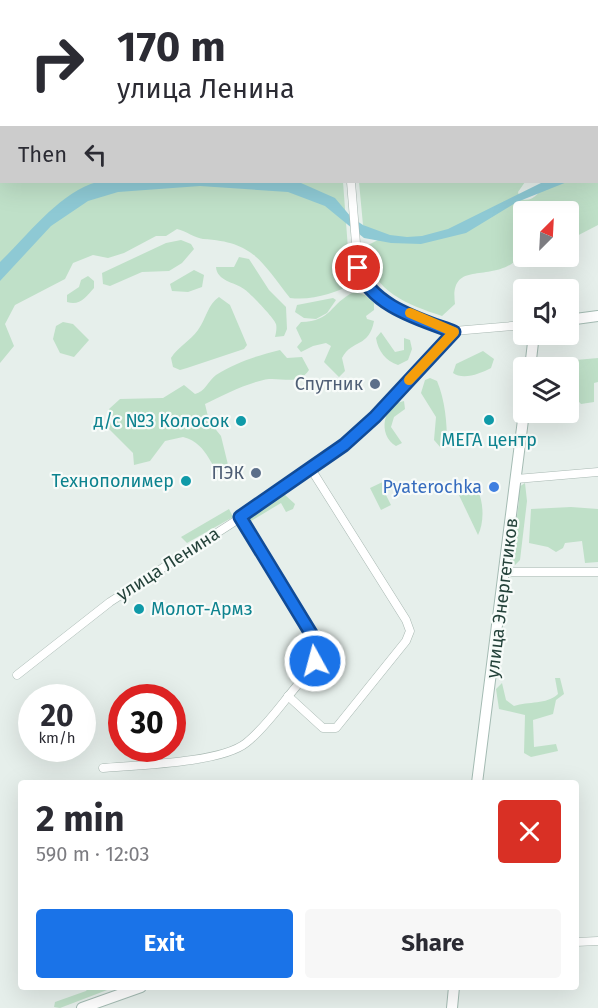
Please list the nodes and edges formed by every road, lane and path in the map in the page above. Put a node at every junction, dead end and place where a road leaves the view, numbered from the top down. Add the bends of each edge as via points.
1 (351, 183) edge
2 (598, 316) edge
3 (579, 319) edge
4 (513, 326) edge
5 (454, 332) junction
6 (523, 423) edge
7 (311, 469) junction
8 (598, 472) edge
9 (516, 479) junction
10 (240, 517) junction
11 (505, 572) junction
12 (598, 572) edge
13 (17, 675) dead end
14 (288, 696) junction
15 (103, 768) dead end
16 (477, 780) edge
17 (598, 941) edge
18 (579, 942) edge
19 (133, 990) edge
20 (454, 990) edge
21 (82, 1008) edge
22 (452, 1008) edge

1 - 5 street via 354,249 362,281 388,304
2 - 3 street
4 - 5 street
5 - 7 street, улица Ленина via 375,417
6 - 9 street, улица Энергетиков
7 - 10 street, улица Ленина
7 - 14 street via 410,631 336,728 323,728
8 - 9 street
9 - 11 street, улица Энергетиков
10 - 13 street, улица Ленина via 110,602
10 - 14 street via 315,640 315,661
11 - 12 street
11 - 16 street, улица Энергетиков
14 - 15 street via 247,743 226,753
17 - 18 street
19 - 21 street
20 - 22 street

